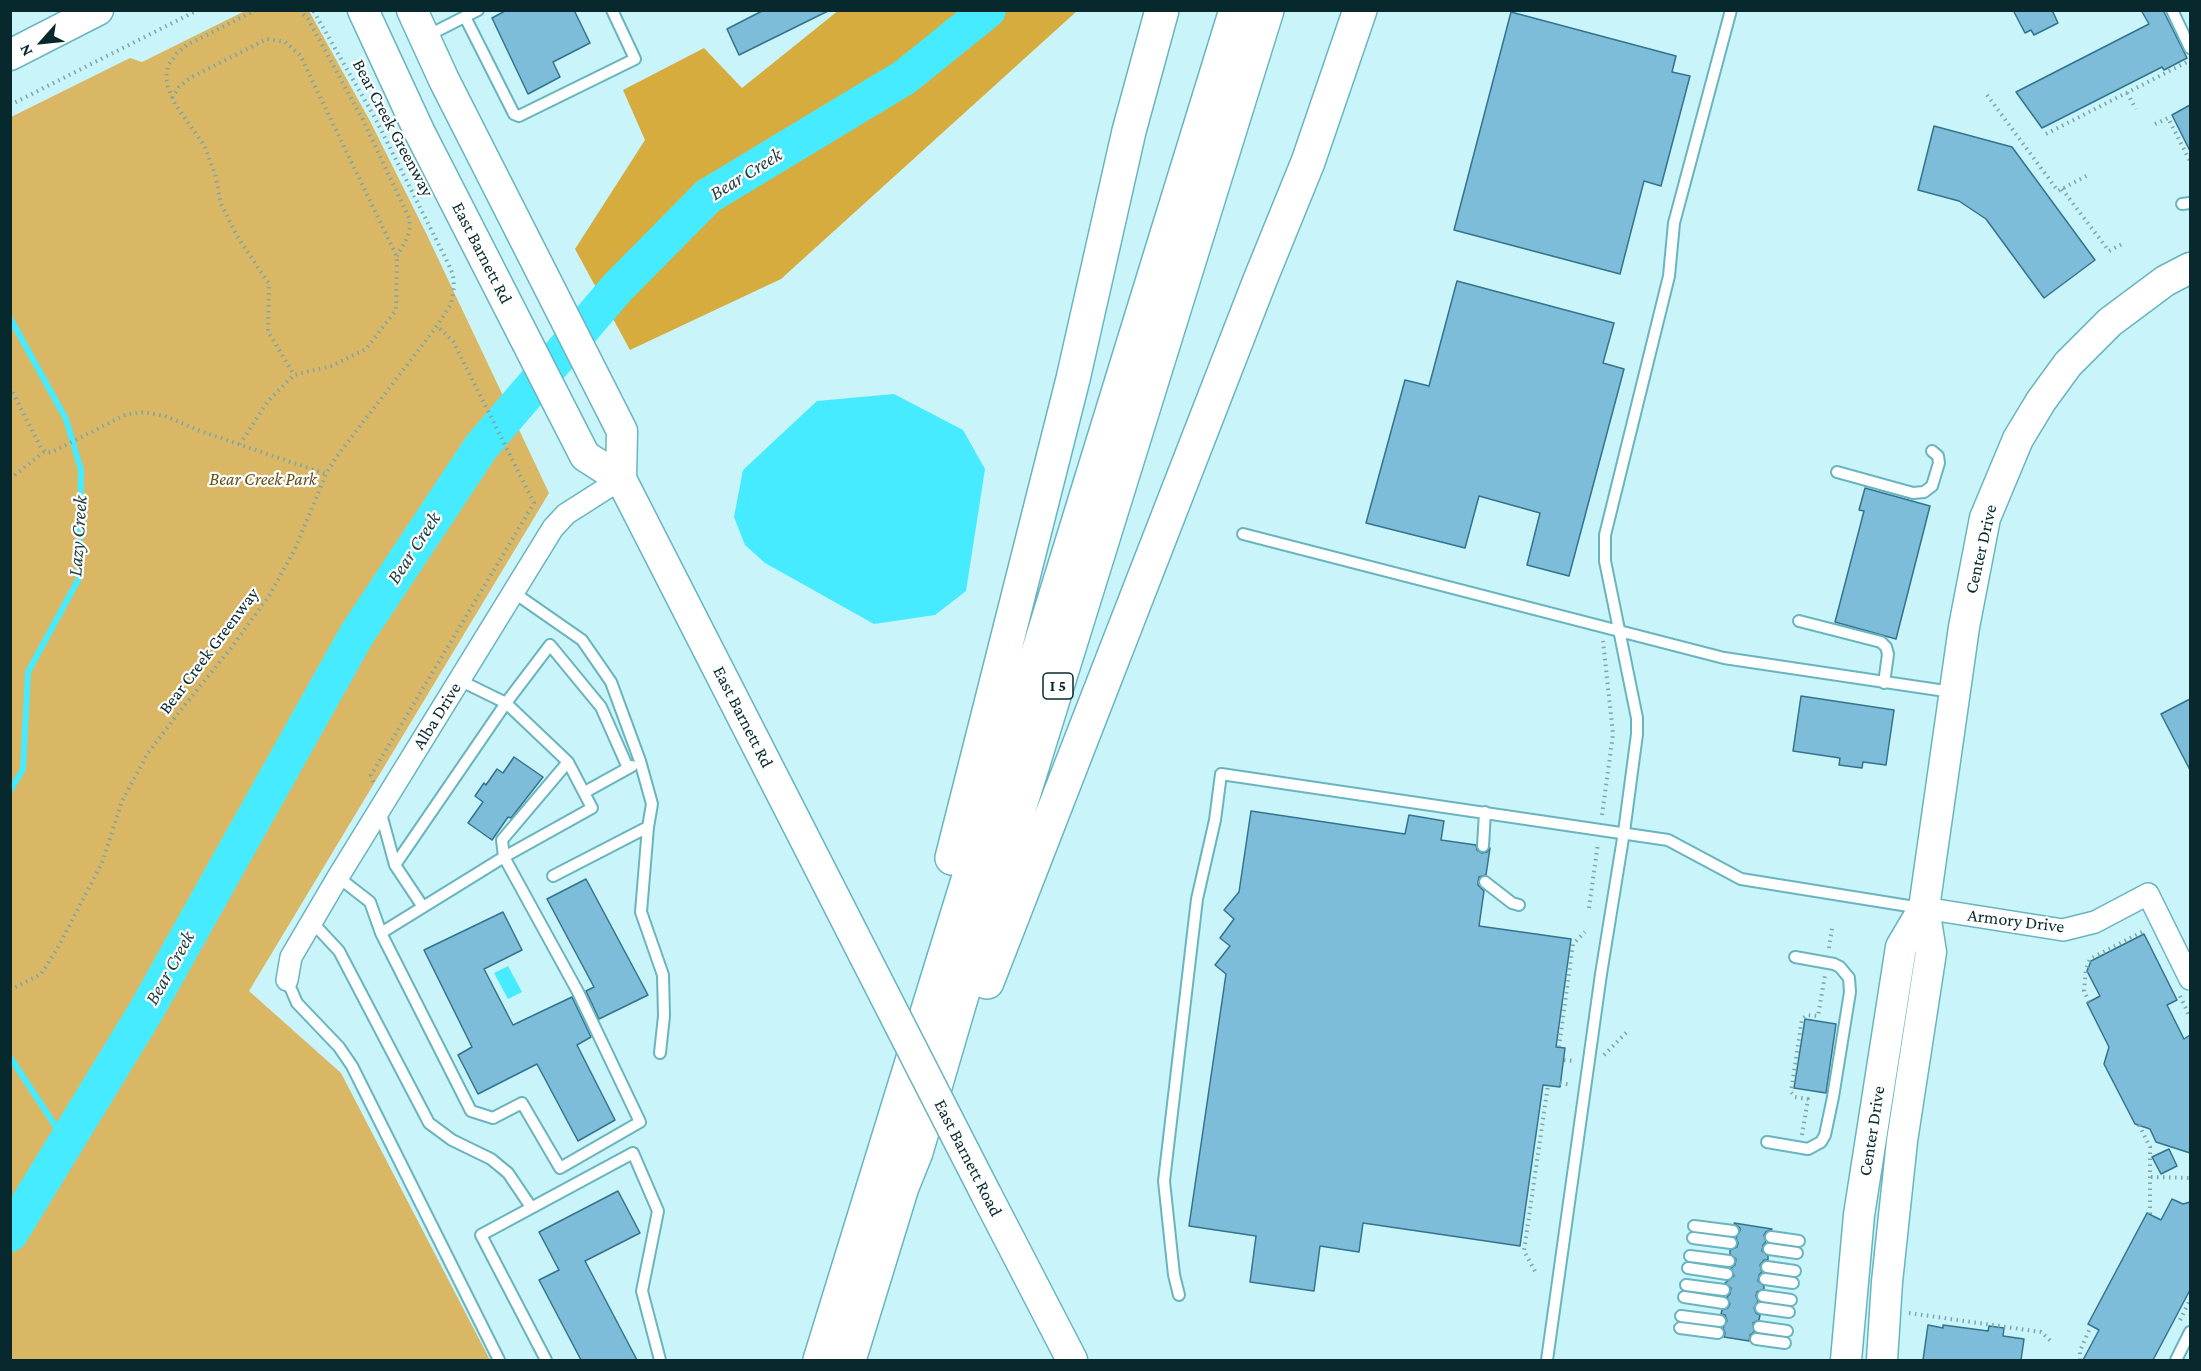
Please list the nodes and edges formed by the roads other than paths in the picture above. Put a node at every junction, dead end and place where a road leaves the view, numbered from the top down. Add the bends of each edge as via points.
1 (98, 10) edge
2 (363, 10) edge
3 (478, 10) edge
4 (612, 10) edge
5 (1162, 10) edge
6 (1236, 10) edge
7 (1267, 10) edge
8 (1360, 10) edge
9 (1731, 10) edge
10 (2172, 10) edge
11 (465, 17) junction
12 (418, 24) edge
13 (2190, 48) edge
14 (10, 55) edge
15 (2190, 268) edge
16 (1932, 451) dead end
17 (1837, 472) dead end
18 (621, 479) junction
19 (1243, 534) dead end
20 (513, 592) junction
21 (1799, 621) dead end
22 (1618, 631) junction
23 (459, 680) junction
24 (1884, 683) junction
25 (1955, 693) junction
26 (506, 703) junction
27 (640, 761) junction
28 (568, 762) junction
29 (627, 768) junction
30 (585, 792) junction
31 (379, 809) junction
32 (1485, 812) junction
33 (648, 828) junction
34 (1624, 832) junction
35 (1483, 846) dead end
36 (504, 857) junction
37 (395, 865) junction
38 (553, 876) dead end
39 (338, 877) junction
40 (1485, 882) dead end
41 (1519, 905) dead end
42 (423, 907) junction
43 (1924, 908) junction
44 (312, 922) junction
45 (381, 933) junction
46 (864, 955) joint
47 (1795, 957) dead end
48 (287, 980) joint
49 (2183, 984) edge
50 (660, 1053) dead end
51 (895, 1111) junction
52 (1767, 1142) dead end
53 (916, 1152) junction
54 (531, 1207) junction
55 (1694, 1226) dead end
56 (1733, 1231) dead end
57 (1771, 1237) dead end
58 (1692, 1238) dead end
59 (1799, 1241) dead end
60 (1731, 1243) dead end
61 (1769, 1249) dead end
62 (1797, 1253) dead end
63 (1690, 1256) dead end
64 (1729, 1262) dead end
65 (1767, 1267) dead end
66 (1688, 1269) dead end
67 (1795, 1271) dead end
68 (1727, 1274) dead end
69 (1765, 1279) dead end
70 (1793, 1283) dead end
71 (1686, 1285) dead end
72 (1724, 1290) dead end
73 (1179, 1295) dead end
74 (1763, 1296) dead end
75 (1684, 1297) dead end
76 (1791, 1299) dead end
77 (1723, 1302) dead end
78 (1761, 1308) dead end
79 (1789, 1312) dead end
80 (1681, 1316) dead end
81 (1720, 1321) dead end
82 (1759, 1327) dead end
83 (1680, 1328) dead end
84 (1787, 1331) dead end
85 (2190, 1332) edge
86 (1718, 1334) dead end
87 (1756, 1339) dead end
88 (1785, 1343) dead end
89 (499, 1360) edge
90 (546, 1360) edge
91 (660, 1360) edge
92 (820, 1360) edge
93 (849, 1360) edge
94 (1072, 1360) edge
95 (1547, 1360) edge
96 (1846, 1360) edge
97 (1882, 1360) edge
98 (2176, 1360) edge

1 - 14 main road
2 - 18 main road, East Barnett Rd via 419,131 585,456
3 - 11 lane
4 - 11 lane via 635,59 519,116 514,114
5 - 51 highway via 942,896
6 - 51 highway, I 5
7 - 53 highway, I 5
8 - 53 highway via 1308,162 974,1016
9 - 22 lane via 1674,223 1669,276 1605,535 1605,561
10 - 13 lane
11 - 12 lane
12 - 18 main road, East Barnett Rd via 622,431
15 - 25 main road, Center Drive via 2165,281 2110,322 2076,356 2018,439 1985,518
16 - 17 lane via 1939,463 1932,486 1924,492 1913,493
18 - 20 street, Alba Drive via 566,514
18 - 46 main road, East Barnett Rd
19 - 22 lane
20 - 23 street, Alba Drive
20 - 27 lane via 582,640 611,682
21 - 24 lane via 1881,642 1888,654
22 - 24 lane via 1724,658
22 - 34 lane via 1637,718
23 - 26 lane
23 - 31 street, Alba Drive
24 - 25 lane
25 - 43 main road, Center Drive
26 - 28 lane
26 - 29 lane via 550,645 601,707
26 - 37 lane
27 - 29 lane
27 - 33 lane via 652,804
28 - 30 lane
28 - 36 lane via 502,840
29 - 30 lane
30 - 36 lane via 592,808
31 - 37 lane
31 - 39 street, Alba Drive
32 - 34 lane
32 - 35 lane
32 - 73 lane via 1221,774 1197,899 1164,1180
33 - 38 lane
33 - 50 lane via 641,912 663,975
34 - 43 lane via 1676,843 1741,879
34 - 95 lane
36 - 42 lane
36 - 45 lane via 578,992 640,1122 560,1168 522,1103 493,1118 471,1111
37 - 42 lane
39 - 44 street, Alba Drive
39 - 45 lane via 370,902
40 - 41 lane
42 - 45 lane
43 - 49 street, Armory Drive via 2063,930 2096,922 2148,894
43 - 96 main road, Center Drive via 1900,947 1859,1215
43 - 97 main road, Center Drive via 1931,952 1902,1141
44 - 48 street, Alba Drive via 291,957
44 - 54 lane via 339,951 429,1123 452,1140 491,1159 508,1173
46 - 94 main road, East Barnett Road, bridge
47 - 52 lane via 1840,967 1849,978 1850,992 1825,1135 1808,1149
48 - 89 lane via 297,1003 352,1066
51 - 92 highway, I 5
53 - 93 highway, I 5
54 - 90 lane via 481,1235
54 - 91 lane via 633,1153 658,1211 642,1291
55 - 56 lane
57 - 59 lane
58 - 60 lane
61 - 62 lane
63 - 64 lane
65 - 67 lane
66 - 68 lane
69 - 70 lane
71 - 72 lane
74 - 76 lane
75 - 77 lane
78 - 79 lane
80 - 81 lane
82 - 84 lane
83 - 86 lane
85 - 98 lane
87 - 88 lane

